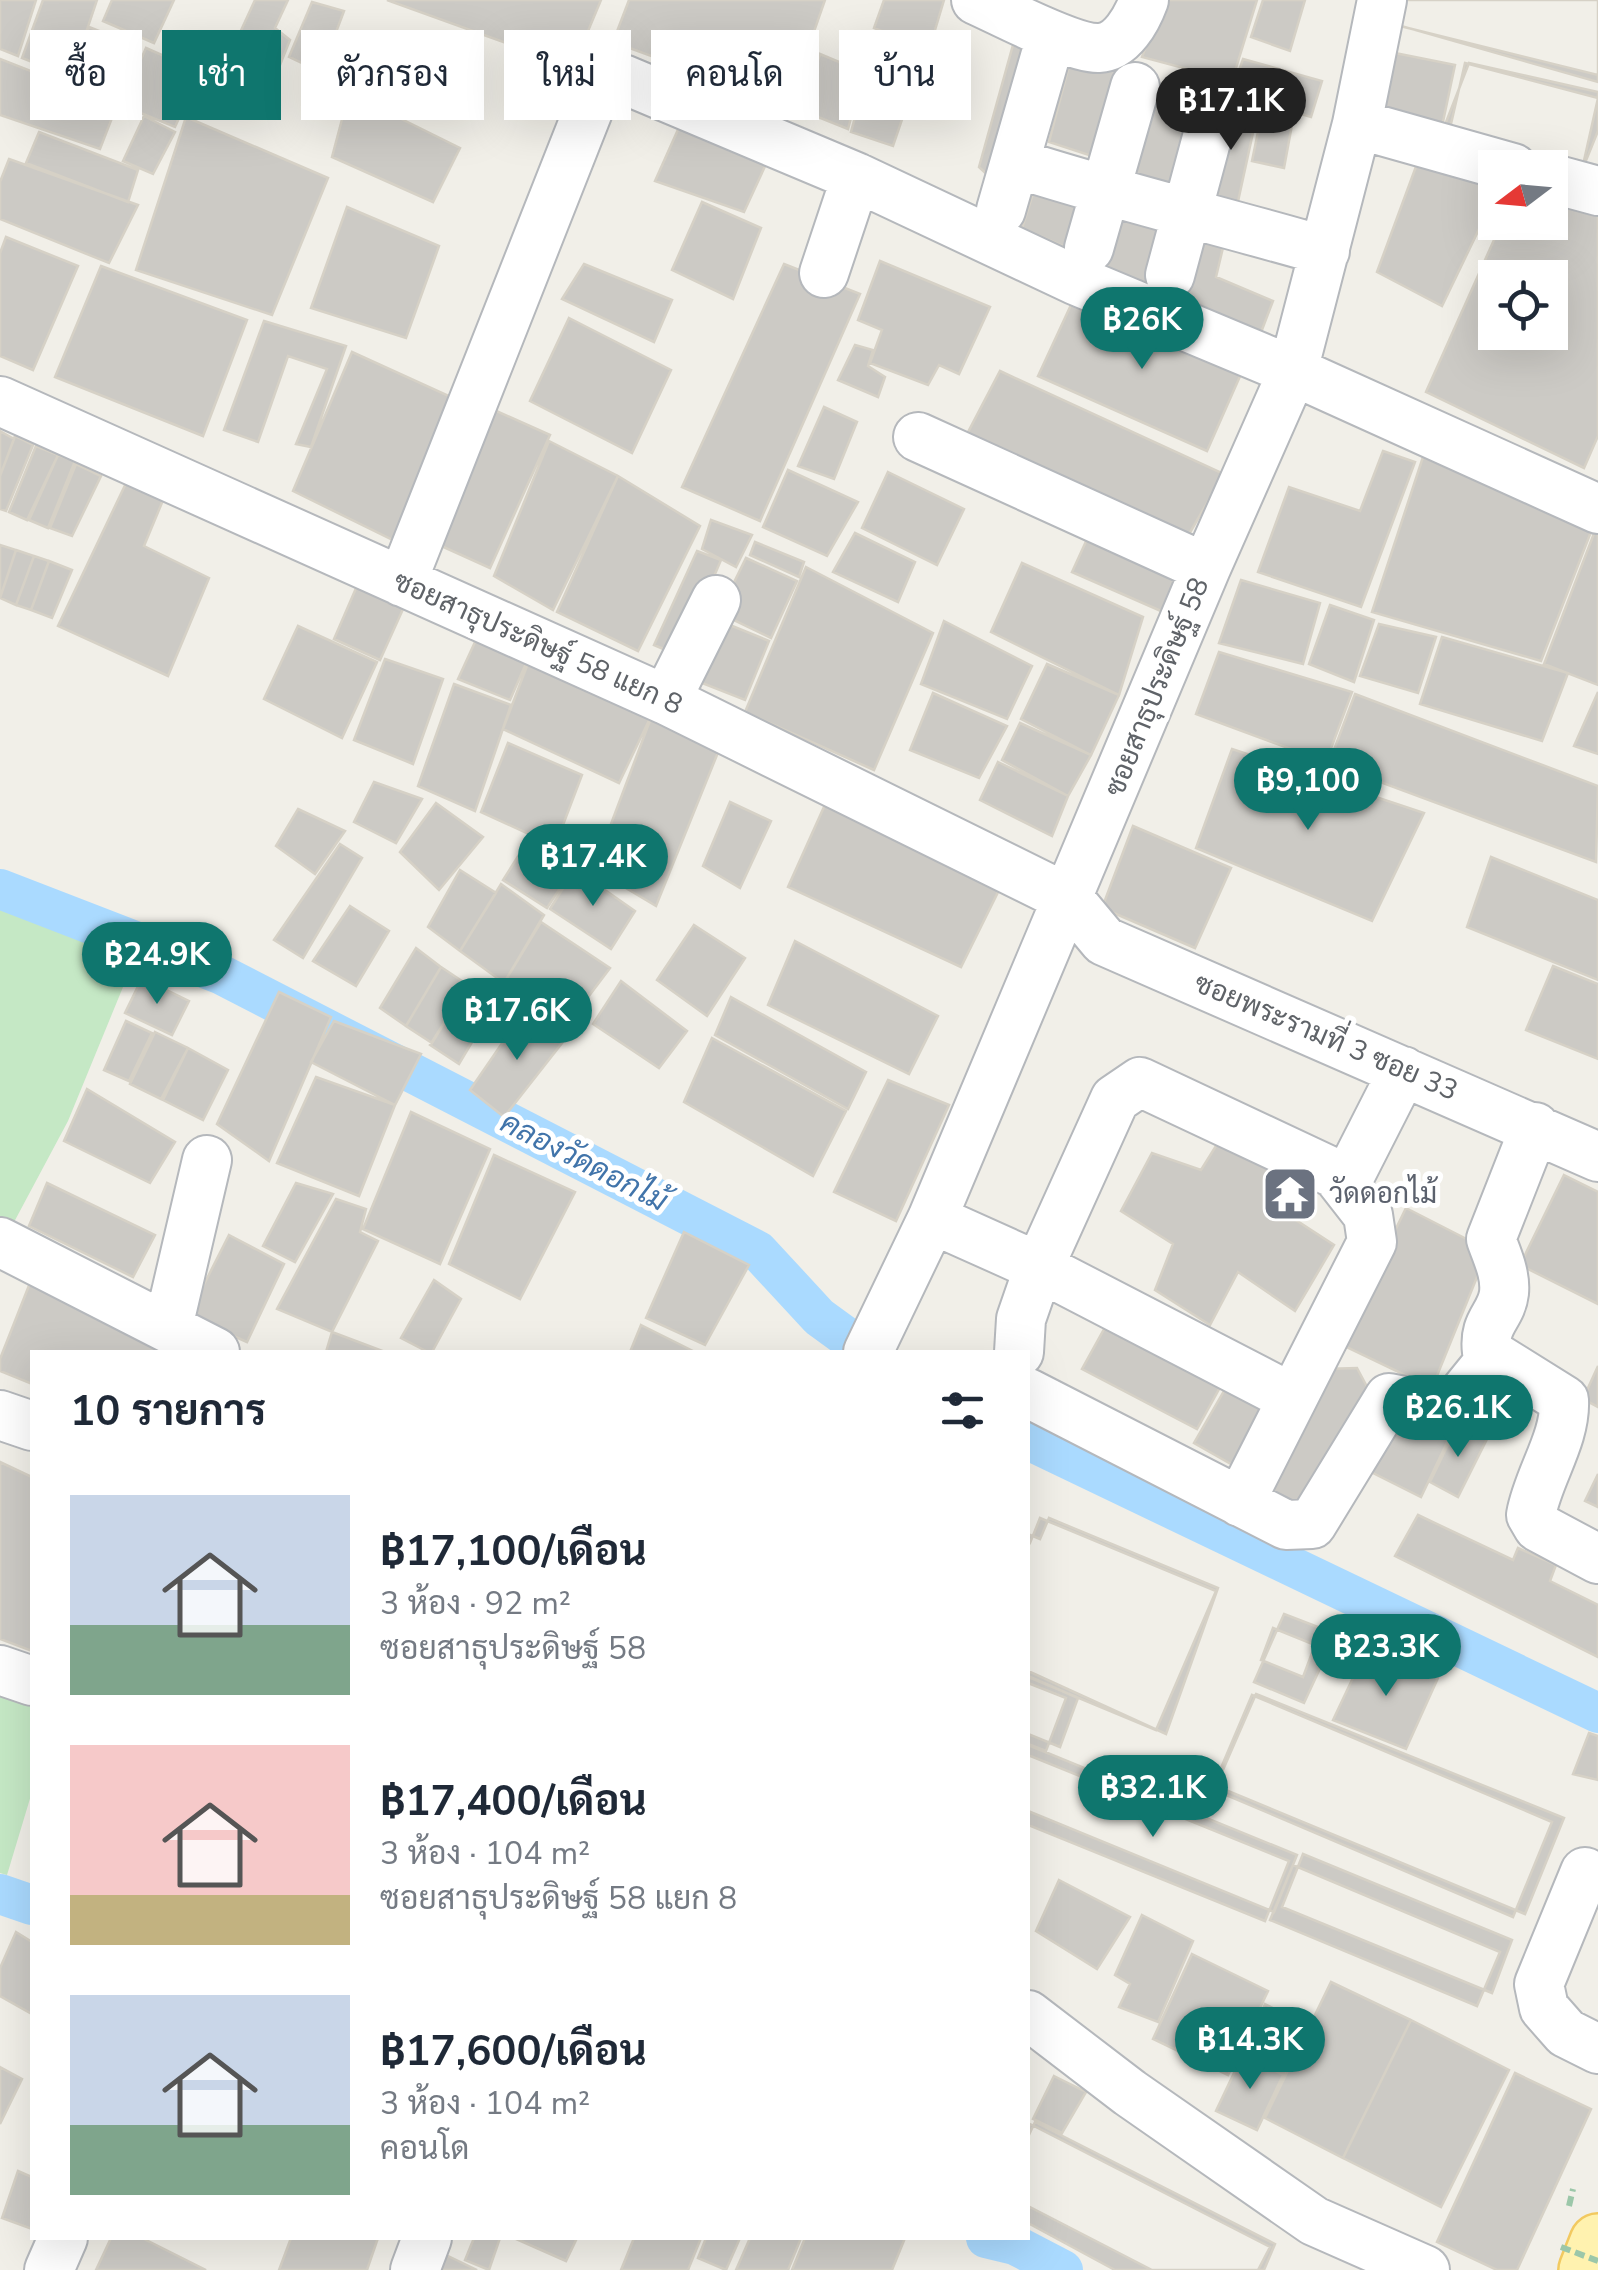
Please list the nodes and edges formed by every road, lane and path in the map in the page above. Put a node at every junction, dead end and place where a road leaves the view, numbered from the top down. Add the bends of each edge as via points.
1 (976, 0) edge
2 (1144, 0) edge
3 (1382, 0) edge
4 (1045, 57) dead end
5 (631, 82) edge
6 (1135, 87) dead end
7 (1212, 119) dead end
8 (584, 120) edge
9 (1357, 124) junction
10 (1478, 158) edge
11 (1015, 163) junction
12 (856, 177) junction
13 (1568, 183) edge
14 (1598, 191) edge
15 (1104, 192) junction
16 (1001, 210) dead end
17 (1188, 211) junction
18 (1089, 248) dead end
19 (1325, 251) junction
20 (824, 273) dead end
21 (1170, 275) dead end
22 (1294, 372) junction
23 (0, 402) edge
24 (918, 437) dead end
25 (1598, 509) edge
26 (1206, 568) junction
27 (402, 582) junction
28 (716, 600) dead end
29 (666, 700) junction
30 (1068, 900) junction
31 (1403, 1070) junction
32 (1535, 1127) junction
33 (1598, 1158) edge
34 (207, 1160) dead end
35 (1345, 1185) junction
36 (932, 1219) junction
37 (0, 1242) edge
38 (1039, 1268) junction
39 (168, 1328) junction
40 (872, 1345) edge
41 (210, 1350) edge
42 (1019, 1350) edge
43 (1493, 1358) junction
44 (1030, 1394) edge
45 (1292, 1398) junction
46 (0, 1415) edge
47 (30, 1425) edge
48 (1240, 1502) junction
49 (1598, 1559) edge
50 (0, 1670) edge
51 (30, 1680) edge
52 (1585, 1872) dead end
53 (1030, 2018) edge
54 (1598, 2049) edge
55 (62, 2240) edge
56 (426, 2240) edge
57 (1582, 2253) edge
58 (1598, 2262) edge
59 (49, 2270) edge
60 (414, 2270) edge
61 (1425, 2270) edge

1 - 2 street via 1100,49 1123,38
3 - 9 street, ซอยสาธุประดิษฐ์ 58
4 - 11 street
5 - 12 street
6 - 15 street
7 - 17 street
8 - 27 street
9 - 10 street
9 - 19 street, ซอยสาธุประดิษฐ์ 58
11 - 15 street
11 - 16 street
12 - 20 street
12 - 22 street via 1075,280
13 - 14 street
15 - 17 street
15 - 18 street
17 - 19 street
17 - 21 street
19 - 22 street, ซอยสาธุประดิษฐ์ 58
22 - 25 street
22 - 26 street, ซอยสาธุประดิษฐ์ 58
23 - 27 street, ซอยสาธุประดิษฐ์ 58 แยก 8
24 - 26 street
26 - 30 street, ซอยสาธุประดิษฐ์ 58
27 - 29 street, ซอยสาธุประดิษฐ์ 58 แยก 8
28 - 29 street
29 - 30 street, ซอยสาธุประดิษฐ์ 58 แยก 8
30 - 31 street, ซอยพระรามที่ 3 ซอย 33 via 1104,941
30 - 36 street, ซอยสาธุประดิษฐ์ 58
31 - 32 street, ซอยพระรามที่ 3 ซอย 33
31 - 35 street
32 - 33 street, ซอยพระรามที่ 3 ซอย 33
32 - 43 street via 1491,1239 1504,1272 1504,1296 1485,1334
34 - 39 street
35 - 38 street via 1336,1174 1140,1082 1115,1099
35 - 45 street via 1368,1214 1372,1242
36 - 38 street
36 - 40 street, ซอยสาธุประดิษฐ์ 58
37 - 39 street
38 - 42 street via 1021,1319
38 - 45 street
39 - 41 street
43 - 48 street via 1450,1410 1389,1398 1312,1524 1286,1525
43 - 49 street via 1564,1400 1565,1416 1530,1515 1538,1527
44 - 48 street
45 - 48 street
46 - 47 street
50 - 51 street
52 - 54 street via 1538,1984 1544,2008 1566,2032
53 - 61 street via 1314,2221
55 - 59 street
56 - 60 street
57 - 58 path, bridge

